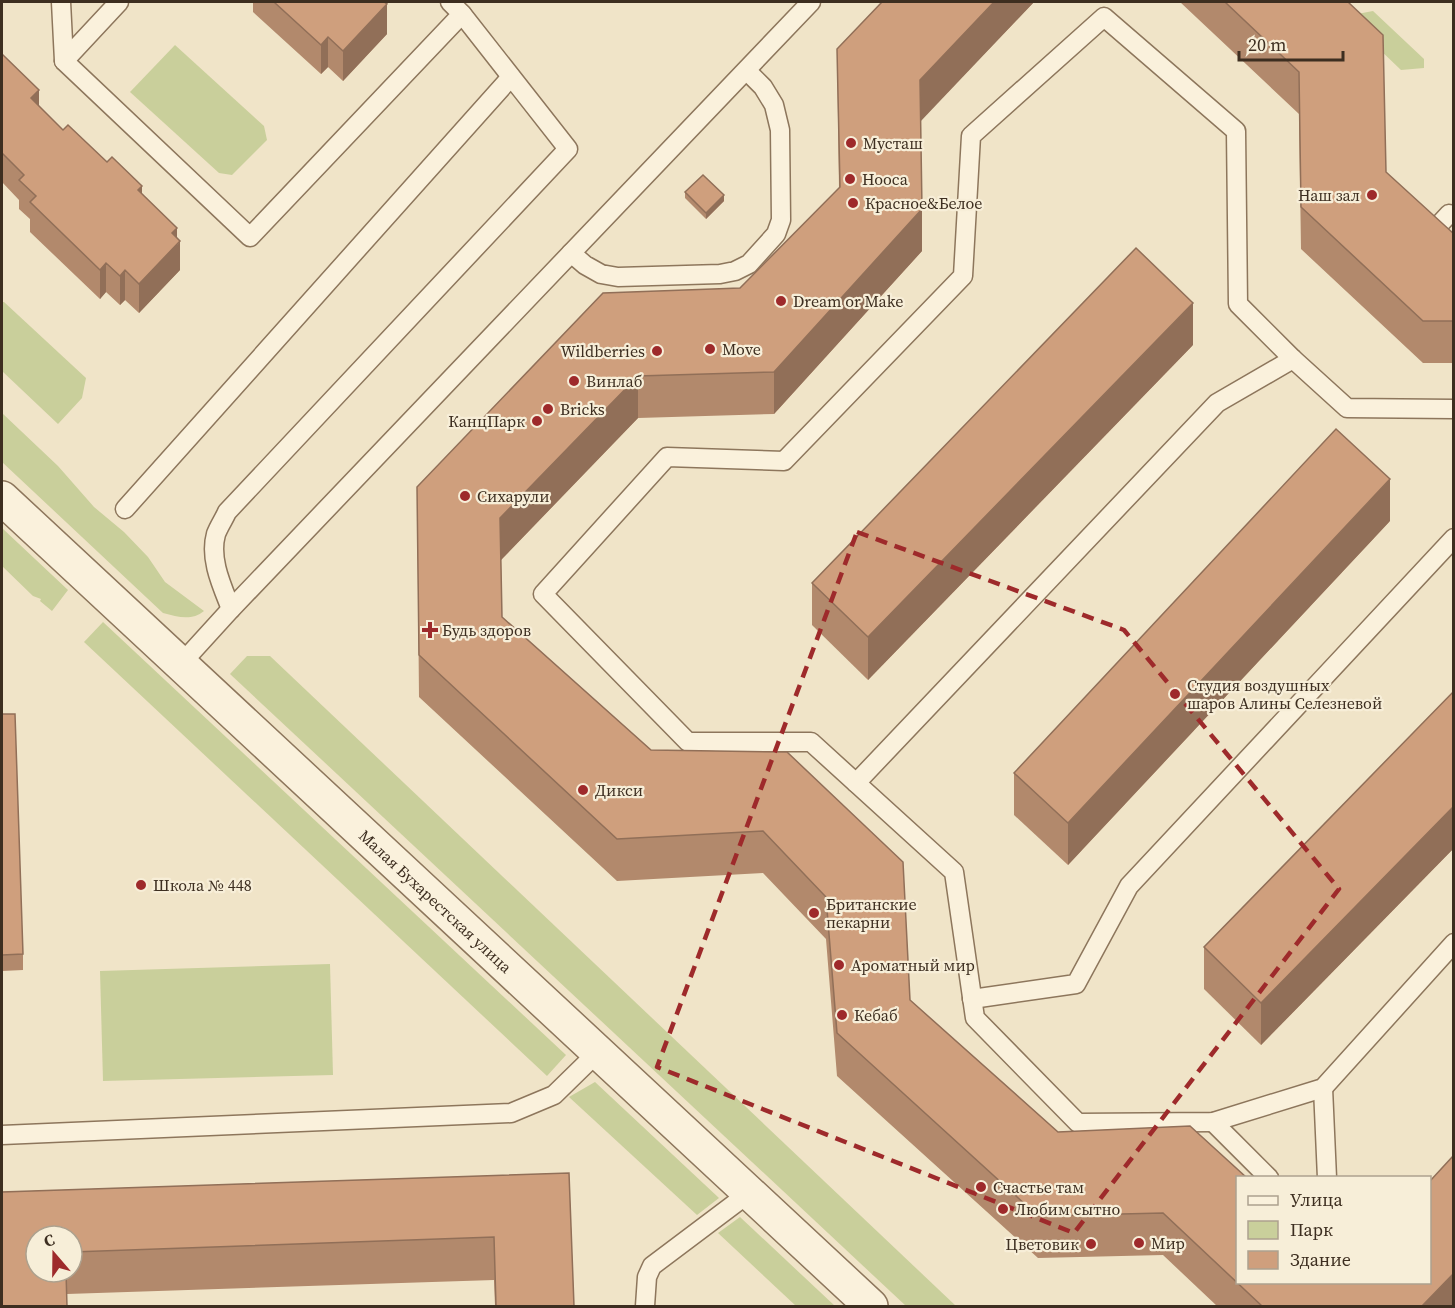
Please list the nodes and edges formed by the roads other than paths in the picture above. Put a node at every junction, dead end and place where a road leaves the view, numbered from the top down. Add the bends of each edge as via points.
1 (61, 2) edge
2 (119, 2) edge
3 (811, 2) edge
4 (456, 8) edge
5 (1104, 9) edge
6 (64, 61) junction
7 (747, 71) junction
8 (511, 77) junction
9 (1449, 214) dead end
10 (1420, 245) edge
11 (763, 249) junction
12 (571, 253) junction
13 (778, 263) edge
14 (1293, 359) junction
15 (1454, 410) edge
16 (2, 498) edge
17 (125, 509) dead end
18 (1454, 538) edge
19 (231, 609) junction
20 (180, 665) junction
21 (856, 783) junction
22 (1454, 942) edge
23 (972, 999) junction
24 (598, 1052) junction
25 (1323, 1088) junction
26 (1213, 1122) junction
27 (2, 1135) edge
28 (1267, 1176) edge
29 (1327, 1176) edge
30 (749, 1193) junction
31 (645, 1306) edge
32 (871, 1306) edge

1 - 6 lane
2 - 6 lane
3 - 7 lane
4 - 6 lane via 250,237
4 - 8 lane
5 - 14 lane via 1236,131 1238,304
5 - 21 lane via 971,136 963,276 784,461 668,457 543,594 688,742 811,742
7 - 11 lane via 774,105 780,130 781,220 776,234
7 - 12 lane
8 - 17 lane
8 - 19 lane via 568,149 227,512 216,534 214,555
9 - 10 lane
11 - 12 lane via 749,264 720,274 618,277 600,274
11 - 13 lane
12 - 19 lane
14 - 15 lane via 1347,408
14 - 21 lane via 1217,403
16 - 20 street, Малая Бухарестская улица
18 - 23 lane via 1129,886 1076,984
19 - 20 lane
20 - 24 street, Малая Бухарестская улица
21 - 23 lane via 954,872
22 - 25 lane
23 - 26 lane via 975,1018 1078,1123
24 - 27 lane via 554,1095 511,1113
24 - 30 street, Малая Бухарестская улица
25 - 26 lane
25 - 29 lane
26 - 28 lane
30 - 31 lane via 652,1266
30 - 32 street, Малая Бухарестская улица

